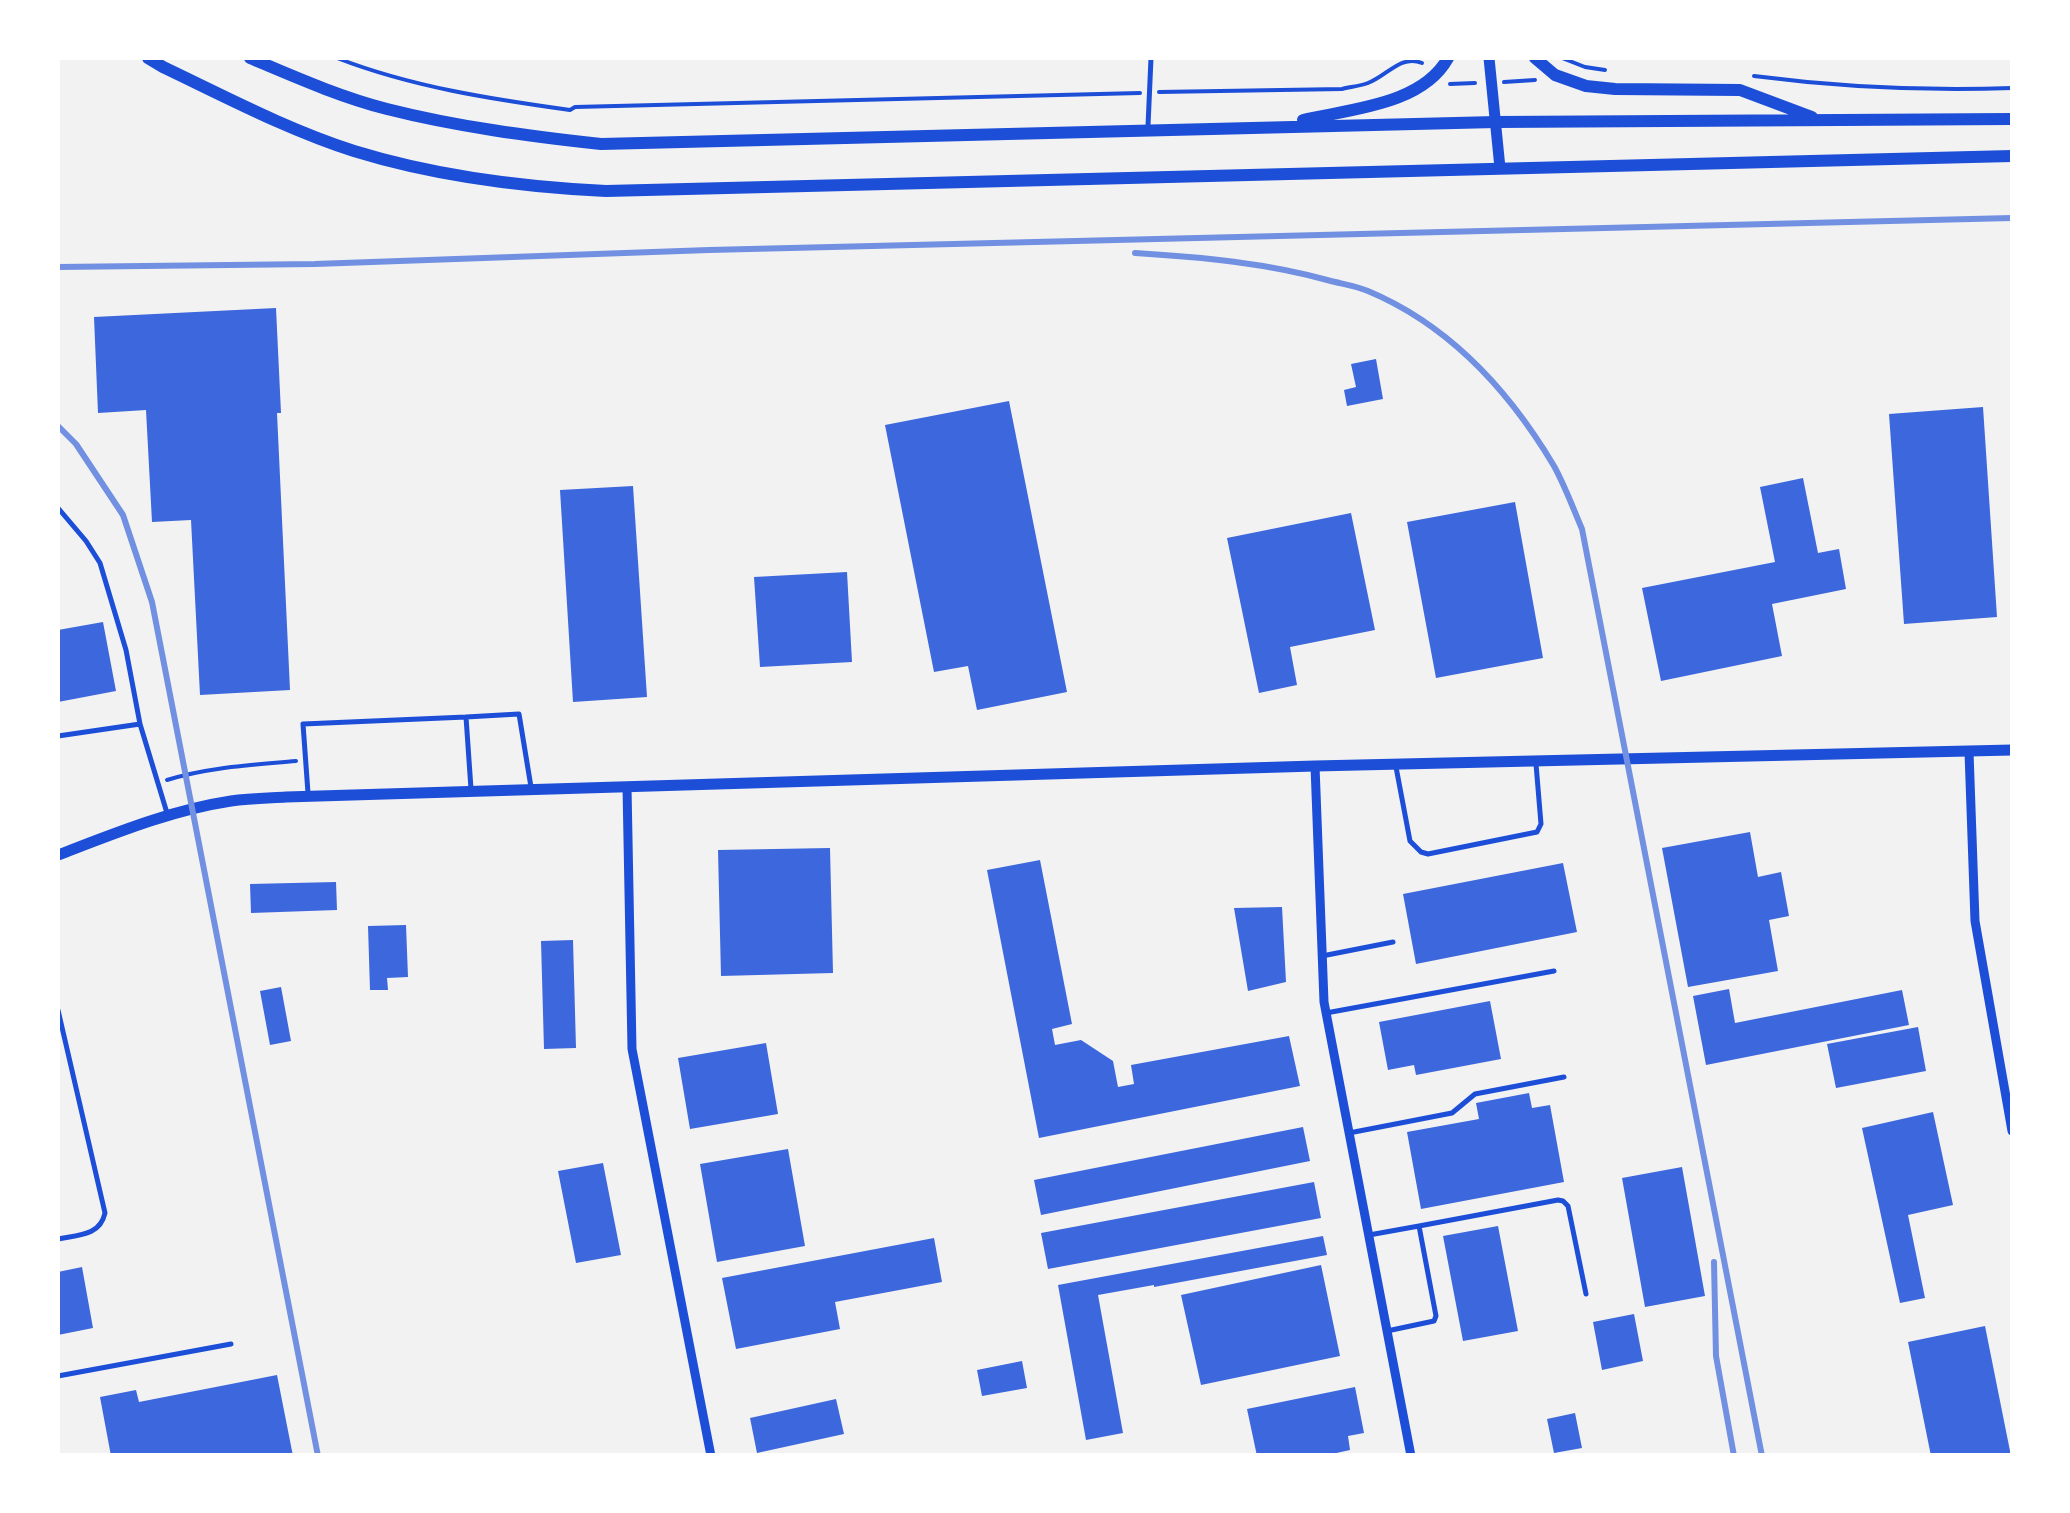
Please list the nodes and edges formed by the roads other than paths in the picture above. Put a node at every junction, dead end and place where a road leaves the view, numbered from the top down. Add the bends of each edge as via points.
1 (148, 58) edge
2 (250, 58) edge
3 (1151, 58) edge
4 (1448, 58) edge
5 (1489, 58) edge
6 (1536, 58) edge
7 (2012, 119) edge
8 (1819, 120) junction
9 (1496, 122) junction
10 (1276, 126) junction
11 (1147, 130) junction
12 (2012, 154) edge
13 (1500, 168) junction
14 (58, 508) edge
15 (466, 717) junction
16 (140, 724) junction
17 (58, 736) edge
18 (2012, 750) edge
19 (1968, 752) junction
20 (1536, 762) junction
21 (1395, 764) junction
22 (1315, 766) junction
23 (627, 787) junction
24 (532, 790) junction
25 (471, 792) junction
26 (309, 796) junction
27 (168, 817) junction
28 (58, 855) edge
29 (1393, 942) dead end
30 (1322, 956) junction
31 (1554, 971) dead end
32 (58, 1010) edge
33 (1326, 1013) junction
34 (69, 1060) junction
35 (58, 1062) edge
36 (1564, 1077) dead end
37 (2012, 1131) edge
38 (1349, 1133) junction
39 (1419, 1226) junction
40 (1369, 1235) junction
41 (58, 1239) edge
42 (1586, 1294) dead end
43 (1387, 1331) junction
44 (231, 1344) dead end
45 (58, 1376) edge
46 (711, 1456) edge
47 (1411, 1456) edge

1 - 13 main road via 355,151 556,188
2 - 11 main road via 385,109 480,130 601,144
3 - 11 lane
4 - 10 main road via 1415,89 1388,100
5 - 9 street
6 - 8 main road via 1555,75 1586,86 1740,90
7 - 8 main road
8 - 9 main road
9 - 10 main road
9 - 13 street
10 - 11 main road
12 - 13 main road
14 - 16 lane via 100,562
15 - 24 lane via 519,714
15 - 25 lane
15 - 26 lane via 304,724
16 - 17 lane
16 - 27 lane
18 - 19 street
19 - 20 street
19 - 37 street via 1975,921
20 - 21 street
20 - 21 lane via 1537,832 1428,854 1410,841
21 - 22 street
22 - 23 street
22 - 30 street
23 - 24 street
23 - 46 street via 632,1049
24 - 25 street
25 - 26 street
26 - 27 street via 232,801
27 - 28 street
29 - 30 lane
30 - 33 street
31 - 33 lane
32 - 34 lane
33 - 38 street
34 - 35 lane
34 - 41 lane via 105,1213 93,1232
36 - 38 lane via 1474,1094 1452,1114
38 - 40 street
39 - 40 lane
39 - 42 lane via 1563,1201
39 - 43 lane via 1436,1316
40 - 43 street
43 - 47 street
44 - 45 lane

